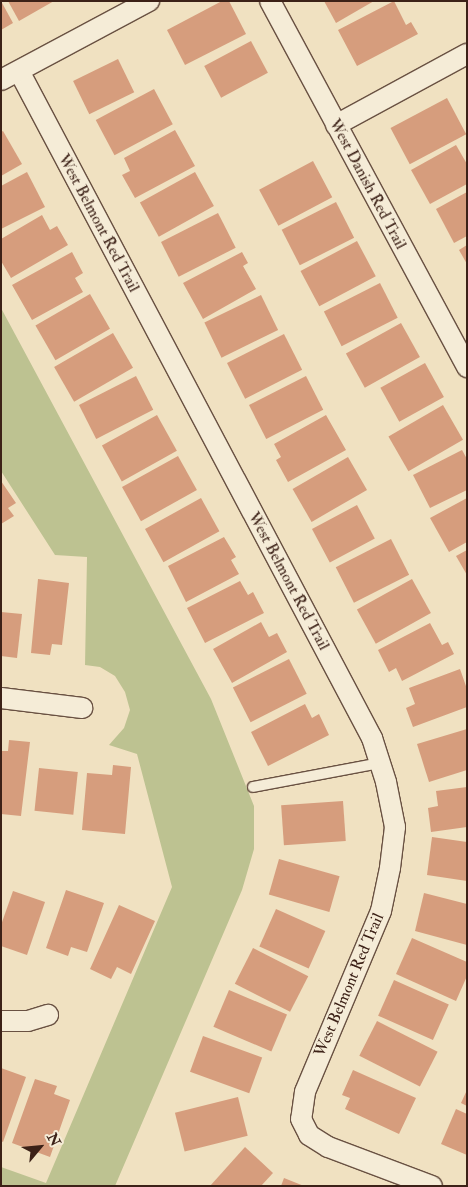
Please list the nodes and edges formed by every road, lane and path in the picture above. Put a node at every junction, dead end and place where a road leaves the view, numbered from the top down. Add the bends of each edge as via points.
1 (149, 1) edge
2 (270, 1) edge
3 (467, 54) edge
4 (10, 75) edge
5 (336, 125) junction
6 (467, 367) edge
7 (1, 698) edge
8 (82, 708) dead end
9 (380, 763) junction
10 (253, 787) dead end
11 (48, 1015) dead end
12 (1, 1021) edge
13 (432, 1186) edge

1 - 4 street
2 - 5 street, West Danish Red Trail
3 - 5 street
4 - 9 street, West Belmont Red Trail via 372,738
5 - 6 street, West Danish Red Trail
7 - 8 street
9 - 10 lane
9 - 13 street, West Belmont Red Trail via 395,827 381,910 305,1092 301,1119 309,1135 328,1147
11 - 12 street via 28,1021

